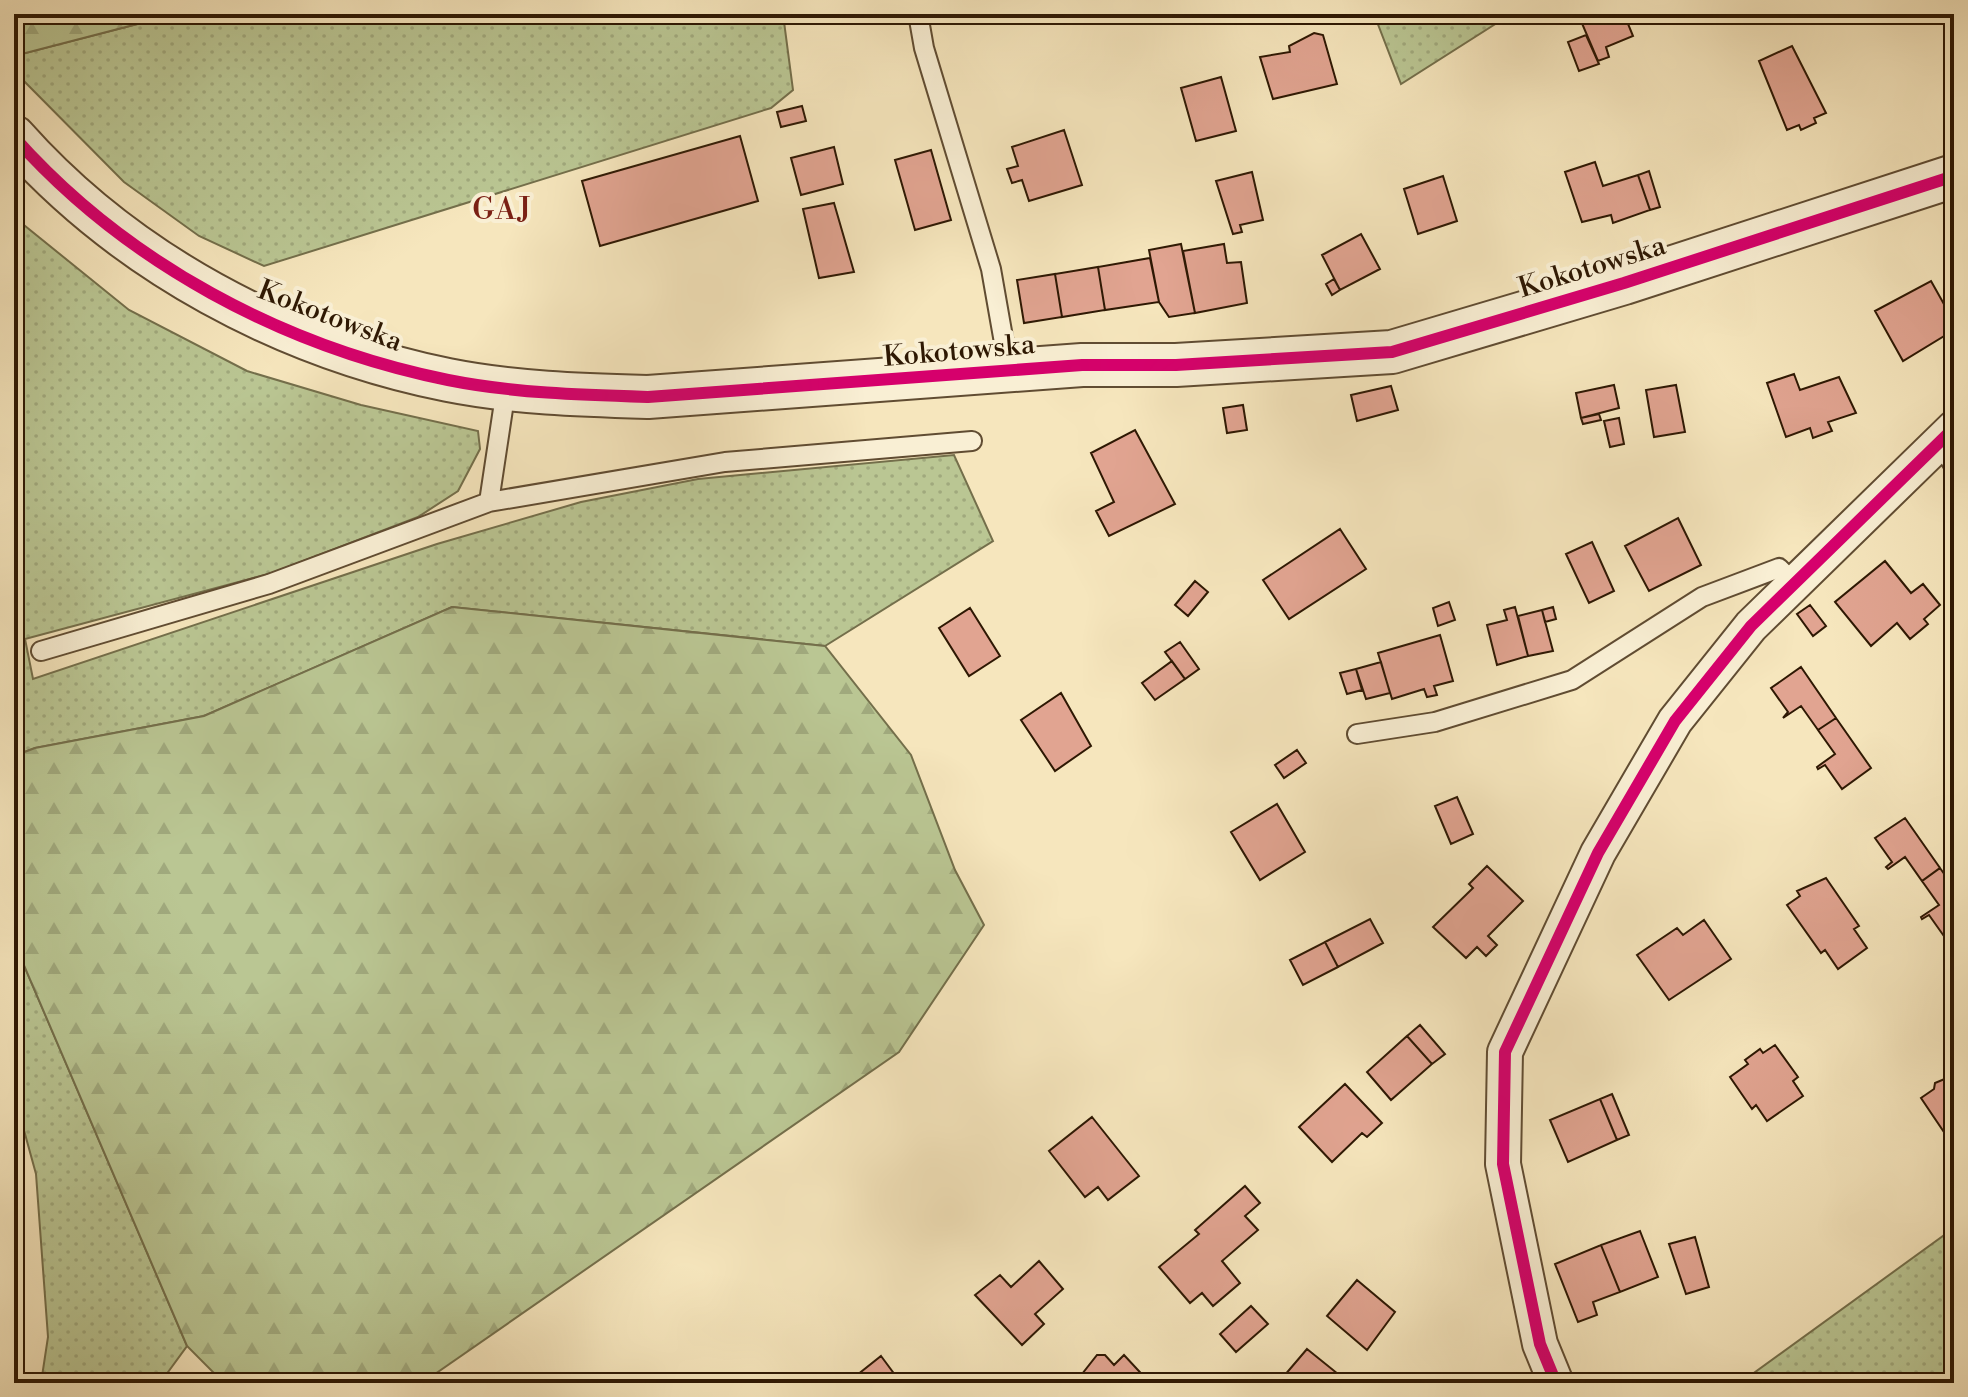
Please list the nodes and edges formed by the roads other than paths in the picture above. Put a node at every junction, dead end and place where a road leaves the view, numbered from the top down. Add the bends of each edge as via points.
1 (918, 14) edge
2 (14, 137) edge
3 (1954, 176) edge
4 (1009, 371) junction
5 (506, 389) junction
6 (972, 441) dead end
7 (1949, 446) edge
8 (489, 502) junction
9 (1793, 582) junction
10 (41, 651) dead end
11 (1357, 734) dead end
12 (1556, 1383) edge

1 - 4 lane via 991,269
2 - 5 street, Kokotowska via 109,225 215,295 269,323 390,367
3 - 4 street, Kokotowska via 1392,352
4 - 5 street, Kokotowska via 663,396
5 - 8 lane
6 - 8 lane via 725,462
7 - 9 street
8 - 10 lane via 269,584
9 - 11 lane via 1779,568 1702,597 1572,680 1435,722
9 - 12 street via 1675,721 1598,853 1505,1052 1503,1164 1540,1344

